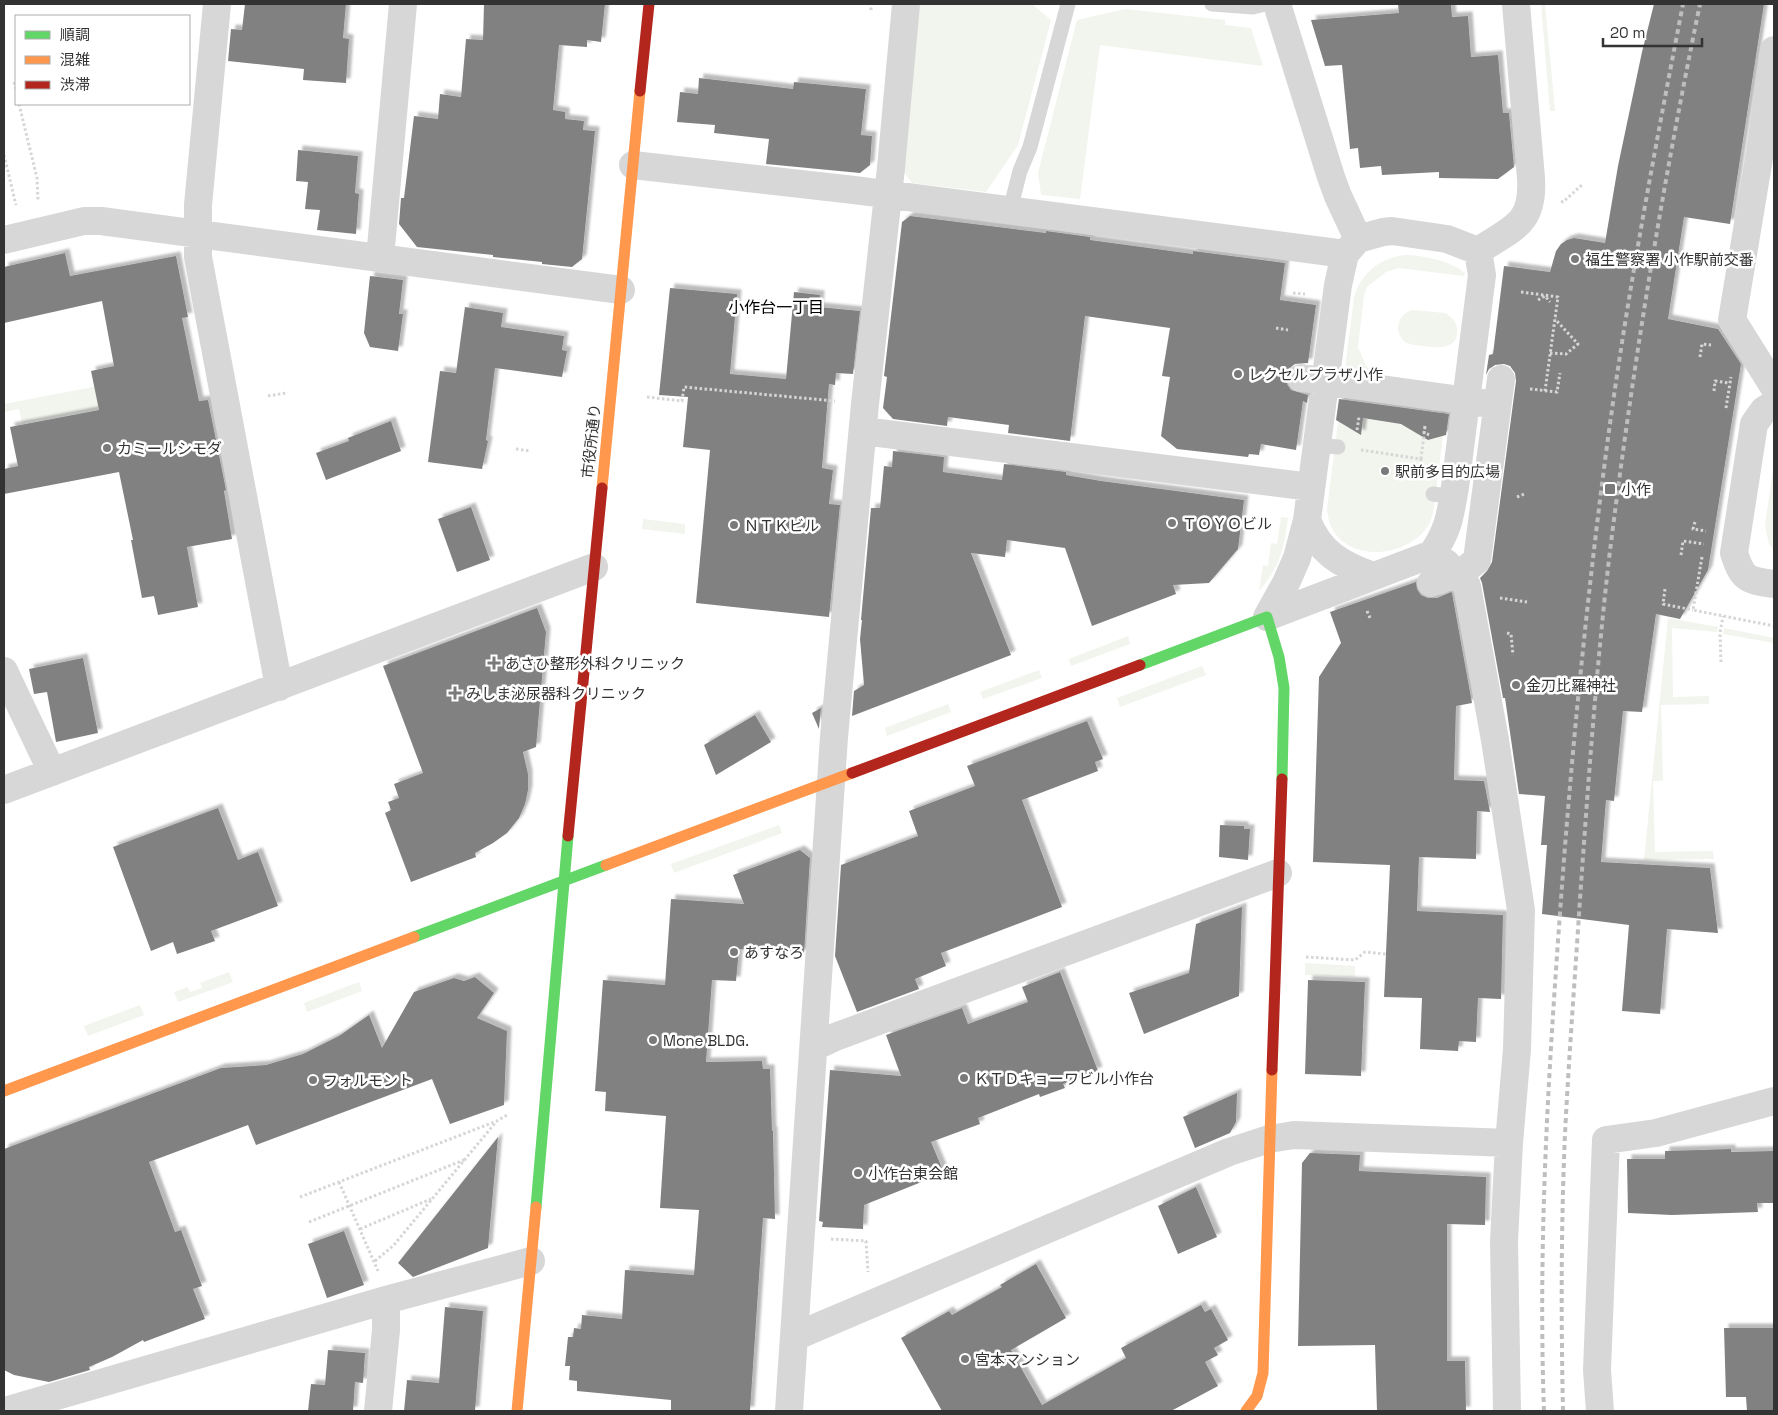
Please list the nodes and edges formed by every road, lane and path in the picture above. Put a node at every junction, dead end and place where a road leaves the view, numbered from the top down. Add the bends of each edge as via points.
1 (217, 4) edge
2 (403, 4) edge
3 (649, 4) edge
4 (871, 4) edge
5 (906, 4) edge
6 (1068, 4) edge
7 (1212, 4) edge
8 (1265, 4) edge
9 (1277, 4) edge
10 (1516, 4) edge
11 (871, 10) dead end
12 (1774, 50) edge
13 (14, 82) dead end
14 (15, 86) edge
15 (20, 105) edge
16 (1767, 153) edge
17 (4, 155) edge
18 (633, 165) junction
19 (1583, 184) dead end
20 (888, 194) junction
21 (1557, 201) dead end
22 (38, 206) dead end
23 (16, 207) dead end
24 (1010, 210) junction
25 (198, 233) junction
26 (4, 240) edge
27 (1351, 246) junction
28 (1478, 251) junction
29 (380, 258) junction
30 (621, 290) junction
31 (1521, 292) dead end
32 (1545, 296) junction
33 (1538, 300) dead end
34 (1550, 302) dead end
35 (1555, 319) junction
36 (1276, 328) dead end
37 (1288, 330) dead end
38 (1717, 346) dead end
39 (1550, 353) junction
40 (1700, 356) dead end
41 (1560, 373) dead end
42 (1301, 378) dead end
43 (1730, 384) dead end
44 (1774, 387) edge
45 (1545, 391) junction
46 (1714, 391) dead end
47 (286, 393) dead end
48 (1508, 394) junction
49 (268, 396) dead end
50 (647, 397) dead end
51 (865, 404) junction
52 (1774, 404) edge
53 (1425, 430) dead end
54 (863, 431) junction
55 (1328, 446) junction
56 (516, 448) dead end
57 (531, 451) dead end
58 (1421, 459) junction
59 (1311, 487) junction
60 (1443, 495) junction
61 (1307, 520) junction
62 (1694, 522) dead end
63 (1706, 531) dead end
64 (1704, 544) dead end
65 (1432, 554) junction
66 (1681, 555) dead end
67 (594, 567) junction
68 (1373, 576) junction
69 (1431, 583) dead end
70 (1774, 584) edge
71 (1666, 589) dead end
72 (1497, 598) dead end
73 (1527, 602) dead end
74 (1693, 610) dead end
75 (1722, 616) dead end
76 (1267, 617) junction
77 (1511, 634) dead end
78 (1514, 656) dead end
79 (1721, 662) dead end
80 (4, 671) edge
81 (279, 687) junction
82 (52, 772) junction
83 (831, 781) junction
84 (4, 790) edge
85 (1278, 873) junction
86 (564, 881) junction
87 (1386, 954) dead end
88 (1301, 957) dead end
89 (814, 1047) junction
90 (4, 1091) edge
91 (1774, 1101) edge
92 (509, 1114) dead end
93 (497, 1121) junction
94 (1269, 1139) junction
95 (1510, 1144) junction
96 (465, 1160) junction
97 (339, 1182) junction
98 (300, 1197) dead end
99 (433, 1198) junction
100 (350, 1206) junction
101 (309, 1222) dead end
102 (360, 1228) junction
103 (801, 1237) junction
104 (375, 1261) junction
105 (531, 1261) junction
106 (386, 1300) junction
107 (870, 1304) junction
108 (794, 1337) junction
109 (1249, 1410) edge
110 (5, 1411) edge
111 (378, 1411) edge
112 (517, 1411) edge
113 (789, 1411) edge
114 (1507, 1411) edge
115 (1600, 1411) edge

1 - 25 street
2 - 29 street
3 - 18 street, 市役所通り
4 - 11 path
5 - 20 street
6 - 24 lane
7 - 8 lane via 1253,8
9 - 27 street
10 - 28 street via 1532,194 1526,214 1519,223
12 - 16 street
13 - 14 path
15 - 22 path via 37,178
16 - 44 street via 1732,320
17 - 23 path
18 - 20 street
18 - 30 street, 市役所通り
19 - 21 path via 1563,202
20 - 24 street
20 - 51 street
24 - 27 street
25 - 26 street via 84,221
25 - 29 street
25 - 81 street via 198,257
27 - 28 street via 1392,231 1447,239
27 - 55 street via 1338,285
28 - 60 street via 1482,276
29 - 30 street
30 - 67 street, 市役所通り
31 - 32 path
32 - 33 path
32 - 34 path
32 - 35 path via 1558,297
35 - 39 path
35 - 39 path via 1578,344 1566,354
36 - 37 path
38 - 40 path via 1702,344
39 - 45 path
41 - 45 path via 1557,392
42 - 48 street
43 - 46 path via 1715,381
45 - 48 path
47 - 49 path
48 - 69 street via 1477,560 1465,570
50 - 51 path via 682,401 684,387
51 - 54 street
52 - 70 street via 1764,410 1754,424 1734,553 1740,570 1750,580
53 - 58 path
54 - 59 street
54 - 83 street
55 - 58 path
55 - 59 street
56 - 57 path
58 - 60 path via 1417,491
59 - 61 street
60 - 65 street via 1450,519
61 - 68 street via 1313,536 1324,548 1352,569
61 - 76 street via 1297,558
62 - 63 path via 1693,529
64 - 66 path via 1683,541
65 - 68 street
65 - 95 street via 1446,563 1468,586 1520,901 1517,1049
67 - 81 street
67 - 86 street, 市役所通り
68 - 76 street
71 - 74 path via 1663,604
72 - 73 path
75 - 79 path
76 - 83 street
76 - 85 street via 1281,660 1286,699
77 - 78 path
80 - 82 street
81 - 82 street
82 - 84 street
83 - 86 street
83 - 89 street
85 - 89 street
85 - 94 street
86 - 90 street
86 - 105 street, 市役所通り
87 - 88 path via 1365,952 1355,960
89 - 103 street
91 - 115 street via 1656,1133 1606,1140 1596,1370
92 - 93 path
93 - 96 path
93 - 97 path
94 - 95 street via 1301,1136
94 - 107 street via 1229,1152
94 - 109 street via 1262,1382 1259,1395
95 - 114 street via 1504,1241
96 - 99 path
96 - 100 path
97 - 98 path
97 - 100 path
99 - 102 path
99 - 104 path via 393,1246
100 - 101 path
100 - 102 path
102 - 104 path
103 - 107 path via 866,1241
103 - 108 street
104 - 106 path
105 - 106 street
105 - 112 street, 市役所通り
106 - 110 street
106 - 111 street
107 - 108 street
108 - 113 street

